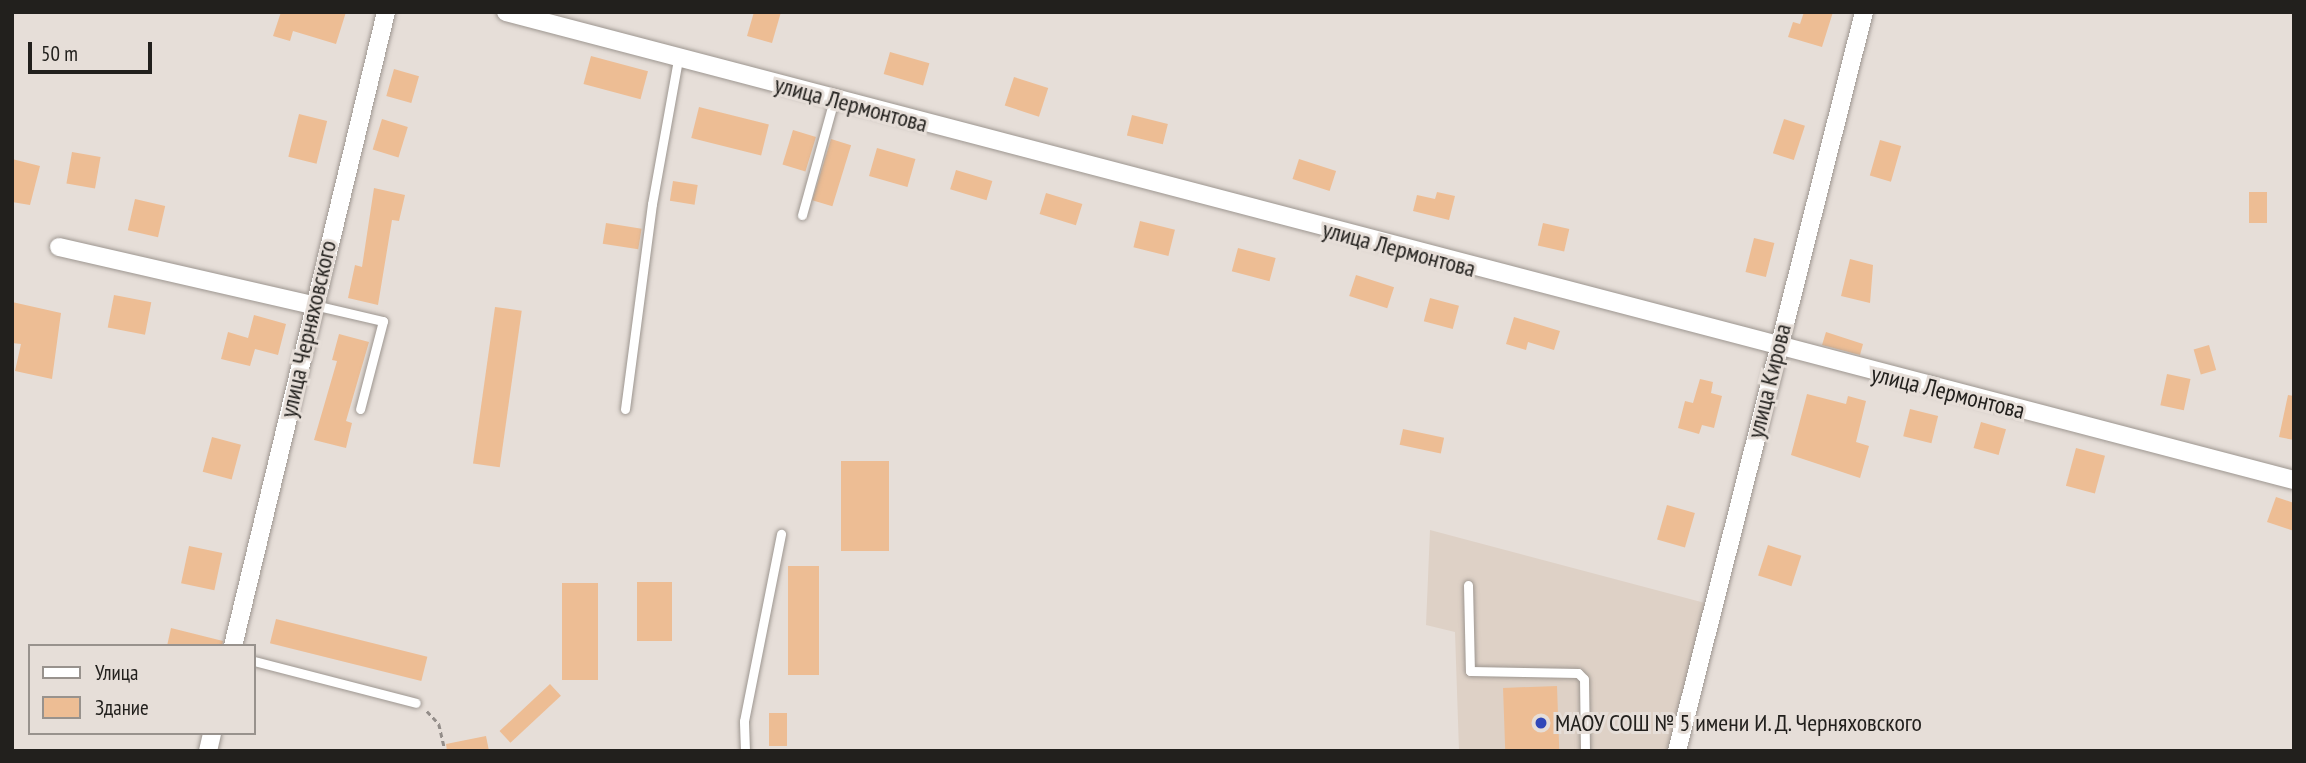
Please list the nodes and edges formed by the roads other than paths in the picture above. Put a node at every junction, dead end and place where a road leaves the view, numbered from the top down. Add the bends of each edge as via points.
1 (386, 12) edge
2 (506, 12) edge
3 (1864, 12) edge
4 (678, 59) junction
5 (834, 100) junction
6 (802, 215) dead end
7 (59, 247) dead end
8 (313, 305) junction
9 (1777, 349) junction
10 (360, 409) dead end
11 (625, 409) dead end
12 (2294, 480) edge
13 (781, 534) dead end
14 (1468, 585) dead end
15 (233, 644) edge
16 (256, 663) edge
17 (415, 704) road end
18 (745, 751) edge
19 (1586, 751) edge
20 (1677, 751) edge

1 - 8 street, улица Черняховского
2 - 4 street, улица Лермонтова
3 - 9 street, улица Кирова
4 - 5 street, улица Лермонтова
4 - 11 lane via 652,204
5 - 6 lane
5 - 9 street, улица Лермонтова
7 - 8 street
8 - 10 lane via 383,321
8 - 15 street, улица Черняховского
9 - 12 street, улица Лермонтова
9 - 20 street, улица Кирова
13 - 18 lane via 744,721
14 - 19 lane via 1471,671 1578,673 1584,679
16 - 17 lane

